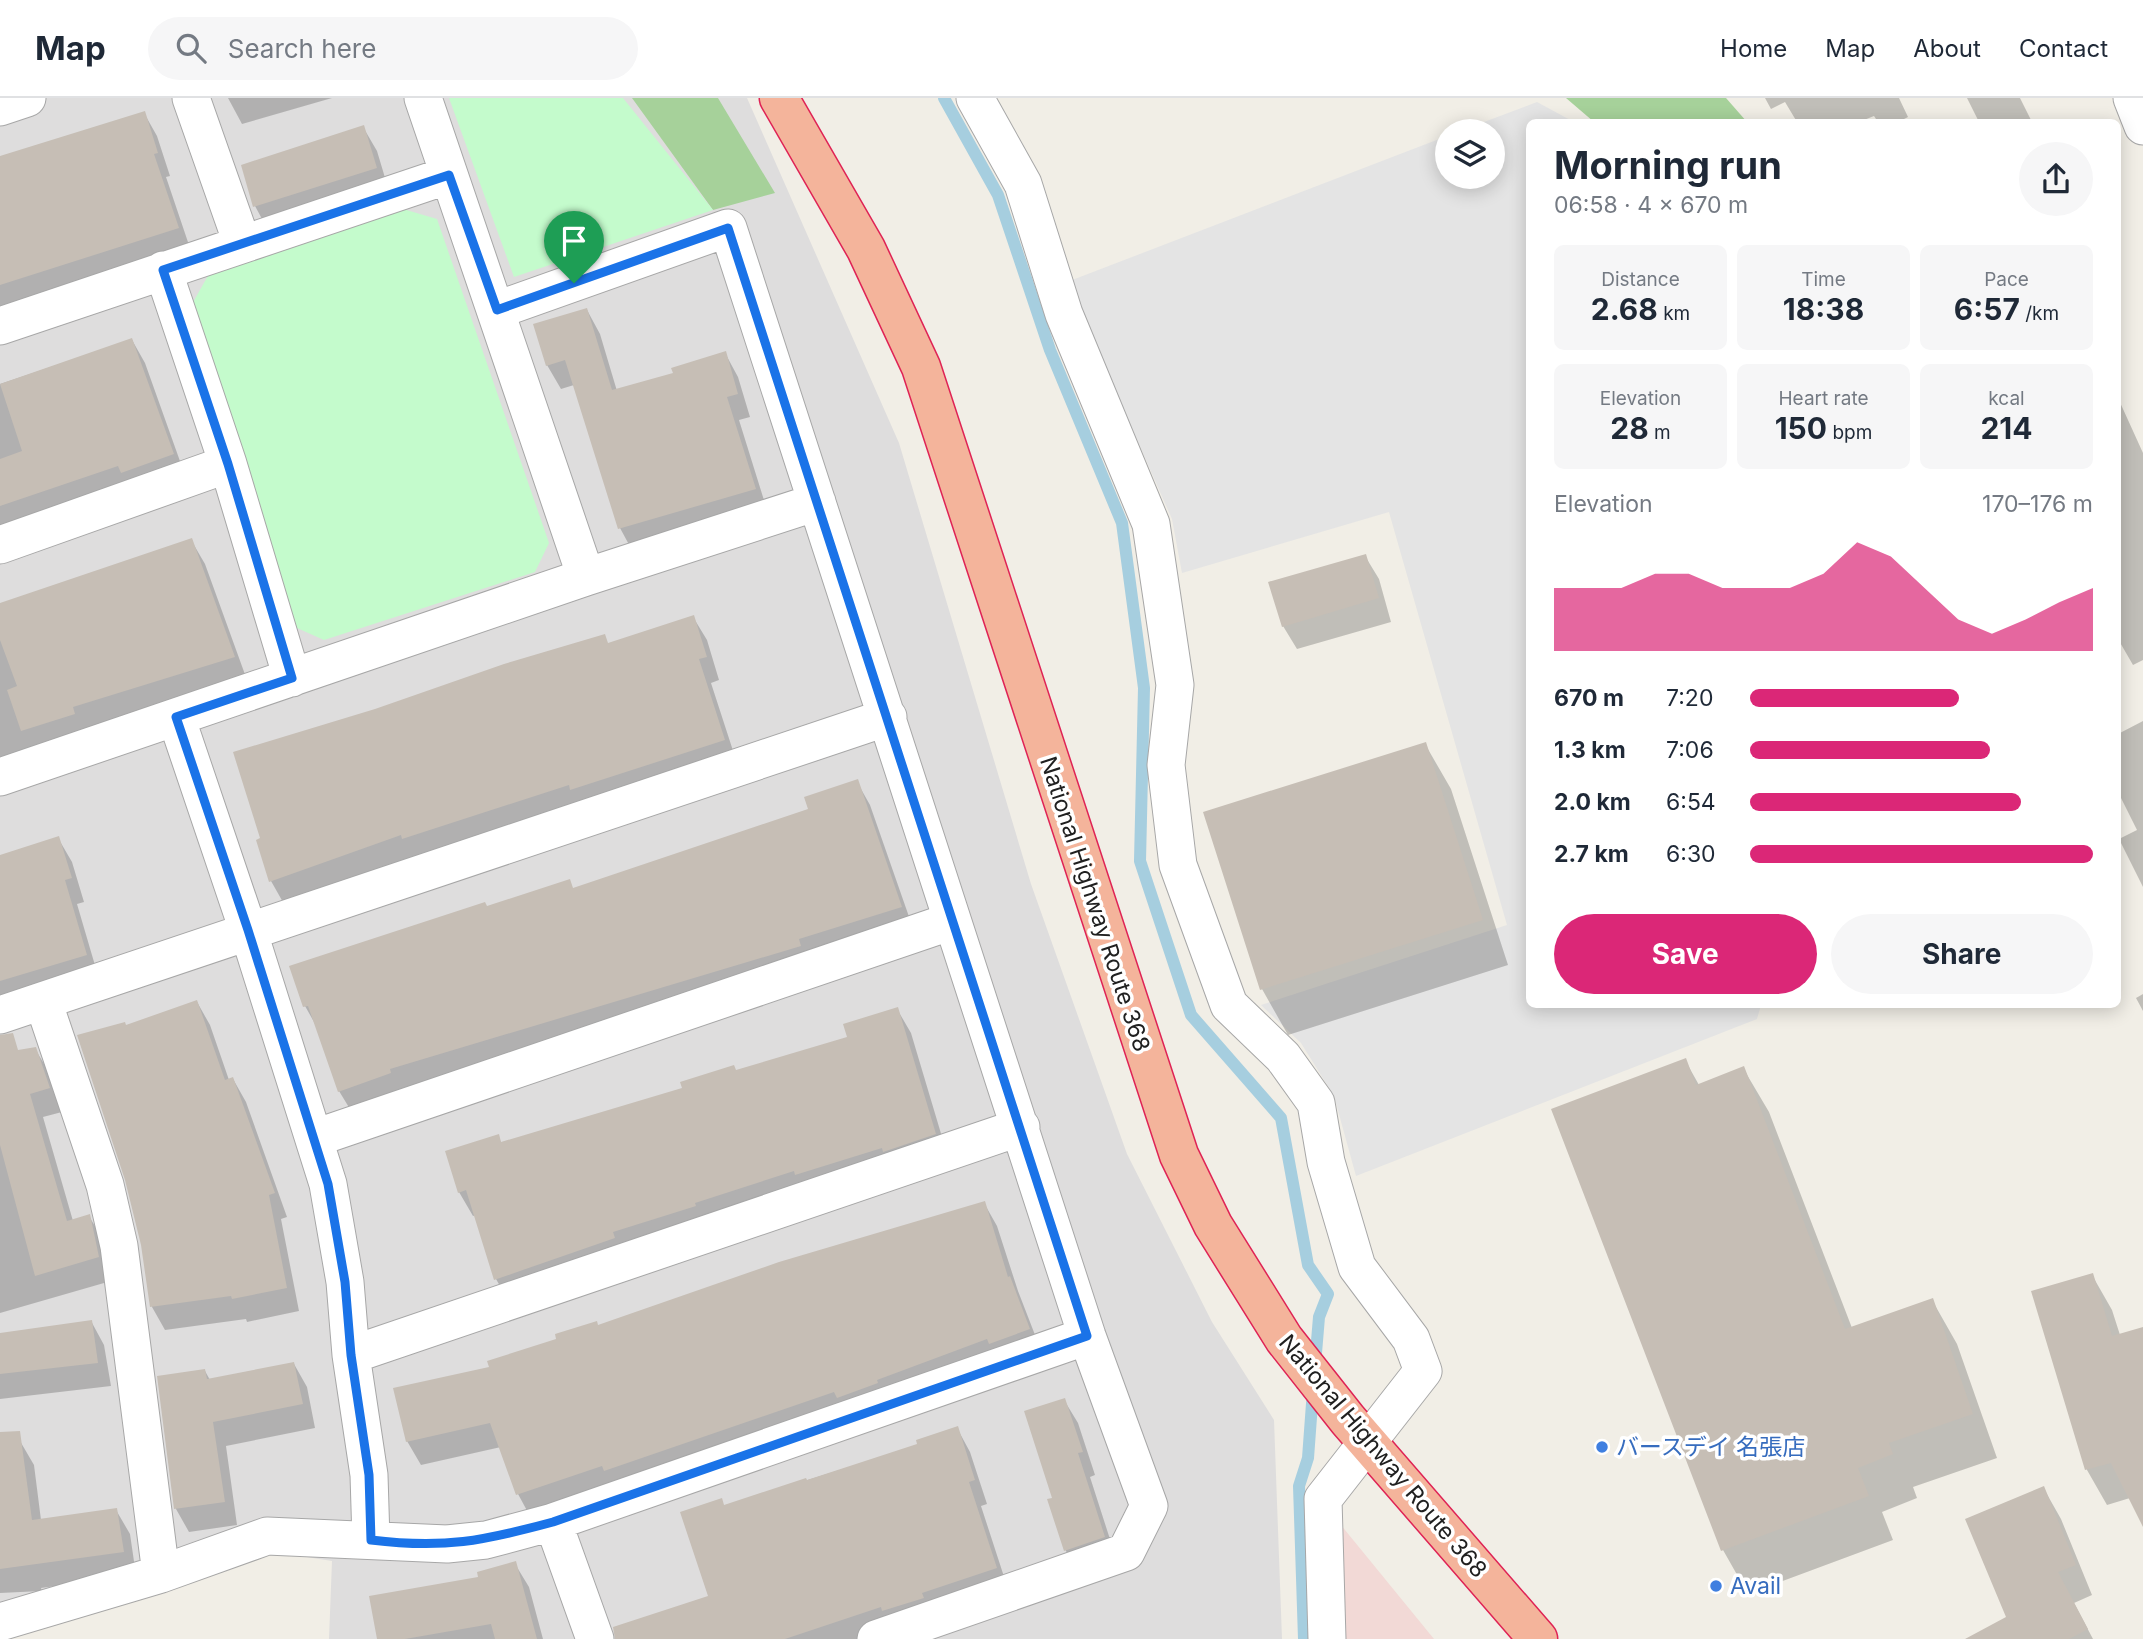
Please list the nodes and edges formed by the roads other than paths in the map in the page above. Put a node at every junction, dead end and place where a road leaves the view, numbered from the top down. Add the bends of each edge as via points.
1 (27, 98) edge
2 (191, 98) edge
3 (423, 98) edge
4 (779, 98) edge
5 (975, 98) edge
6 (0, 107) edge
7 (449, 175) junction
8 (242, 243) junction
9 (163, 270) junction
10 (497, 310) junction
11 (0, 326) edge
12 (228, 464) junction
13 (817, 502) junction
14 (0, 545) edge
15 (586, 577) junction
16 (292, 678) junction
17 (176, 717) junction
18 (888, 717) junction
19 (0, 777) edge
20 (953, 920) junction
21 (248, 930) junction
22 (43, 1001) junction
23 (0, 1015) edge
24 (1021, 1127) junction
25 (315, 1138) junction
26 (1087, 1336) junction
27 (351, 1355) junction
28 (1358, 1431) junction
29 (553, 1522) junction
30 (371, 1540) junction
31 (161, 1574) junction
32 (0, 1622) edge
33 (595, 1639) edge
34 (876, 1639) edge
35 (1327, 1639) edge
36 (1538, 1639) edge

1 - 6 street
2 - 8 street
3 - 7 street
4 - 28 highway, National Highway Route 368 via 866,249 921,367 1179,1155 1213,1225 1284,1339
5 - 28 street via 1023,184 1064,314 1151,524 1175,685 1166,765 1178,865 1229,1005 1283,1057 1316,1103 1326,1162 1357,1267 1411,1339 1423,1371
7 - 8 street
7 - 10 street
8 - 9 street
9 - 11 street
9 - 12 street
10 - 13 street via 728,228
10 - 15 street
12 - 14 street
12 - 16 street
13 - 15 street
13 - 18 street
15 - 16 street
16 - 17 street
17 - 19 street
17 - 21 street
18 - 20 street
18 - 21 street
20 - 24 street
20 - 25 street
21 - 22 street
21 - 25 street
22 - 23 street
22 - 31 street via 105,1185 119,1247
24 - 26 street
24 - 27 street
25 - 27 street via 338,1232
26 - 29 street
26 - 34 street via 1149,1506 1126,1552
27 - 30 street via 369,1475
28 - 35 street via 1323,1499
28 - 36 highway, National Highway Route 368
29 - 30 street via 460,1543 414,1545
29 - 33 street
30 - 31 street via 267,1536
31 - 32 street

